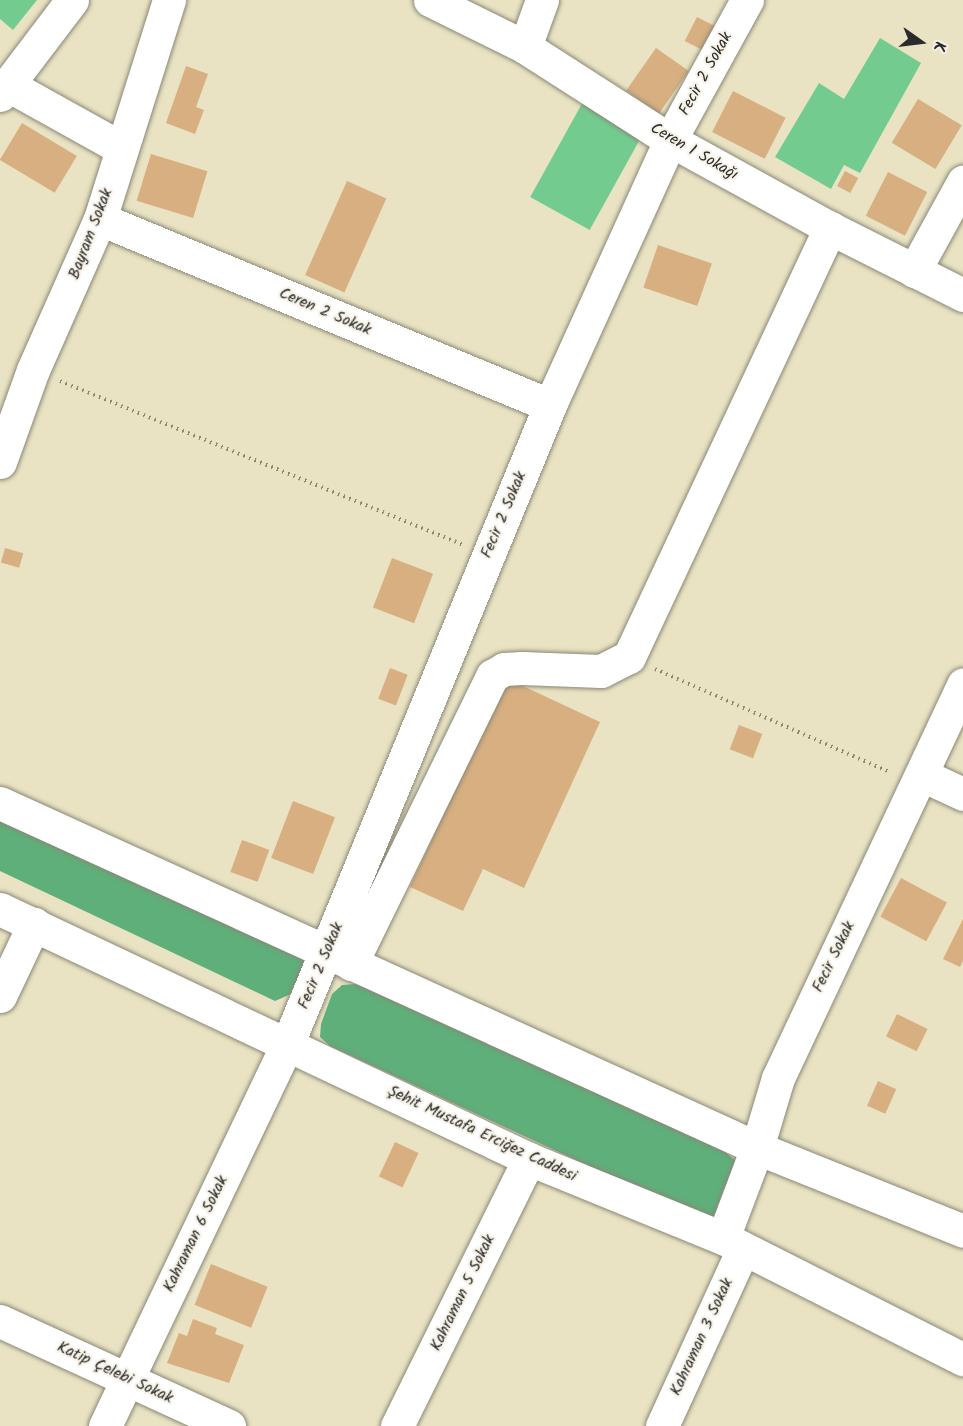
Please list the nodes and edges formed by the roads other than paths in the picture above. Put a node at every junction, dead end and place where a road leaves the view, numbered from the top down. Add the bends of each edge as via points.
1 (72, 0) edge
2 (169, 0) edge
3 (430, 0) edge
4 (542, 0) edge
5 (747, 0) edge
6 (525, 47) junction
7 (4, 90) edge
8 (670, 140) junction
9 (121, 148) junction
10 (963, 182) edge
11 (100, 219) junction
12 (830, 228) junction
13 (914, 271) junction
14 (963, 295) edge
15 (550, 405) junction
16 (0, 462) edge
17 (963, 684) edge
18 (919, 779) junction
19 (963, 794) edge
20 (0, 803) edge
21 (0, 909) edge
22 (34, 924) junction
23 (339, 958) junction
24 (0, 996) edge
25 (288, 1043) junction
26 (757, 1148) junction
27 (529, 1159) junction
28 (963, 1231) edge
29 (733, 1243) junction
30 (0, 1321) edge
31 (963, 1359) edge
32 (126, 1378) junction
33 (105, 1426) edge
34 (229, 1426) edge
35 (398, 1426) edge
36 (662, 1426) edge

1 - 7 street
2 - 9 street, Bayram Sokak
3 - 6 street, Ceren 1 Sokağı
4 - 6 street
5 - 8 street, Fecir 2 Sokak
6 - 8 street, Ceren 1 Sokağı
7 - 9 street
8 - 12 street, Ceren 1 Sokağı
8 - 15 street, Fecir 2 Sokak
9 - 11 street, Bayram Sokak
10 - 13 street
11 - 15 street, Ceren 2 Sokak
11 - 16 street, Bayram Sokak via 33,370
12 - 13 street, Ceren 1 Sokağı
12 - 23 street via 629,657 601,671 522,668 504,669 492,676
13 - 14 street, Ceren 1 Sokağı
15 - 23 street, Fecir 2 Sokak via 488,555
17 - 18 street, Fecir Sokak
18 - 19 street
18 - 26 street, Fecir Sokak via 777,1078
20 - 23 street
21 - 22 street, Şehit Mustafa Erciğez Caddesi
22 - 24 street
22 - 25 street, Şehit Mustafa Erciğez Caddesi
23 - 25 street, Fecir 2 Sokak
23 - 26 street
25 - 27 street, Şehit Mustafa Erciğez Caddesi
25 - 32 street, Kahraman 6 Sokak
26 - 28 street
26 - 29 street, Fecir Sokak
27 - 29 street, Şehit Mustafa Erciğez Caddesi
27 - 35 street, Kahraman 5 Sokak
29 - 31 street, Şehit Mustafa Erciğez Caddesi
29 - 36 street, Kahraman 3 Sokak
30 - 32 street, Katip Çelebi Sokak
32 - 33 street, Kahraman 6 Sokak
32 - 34 street, Katip Çelebi Sokak

